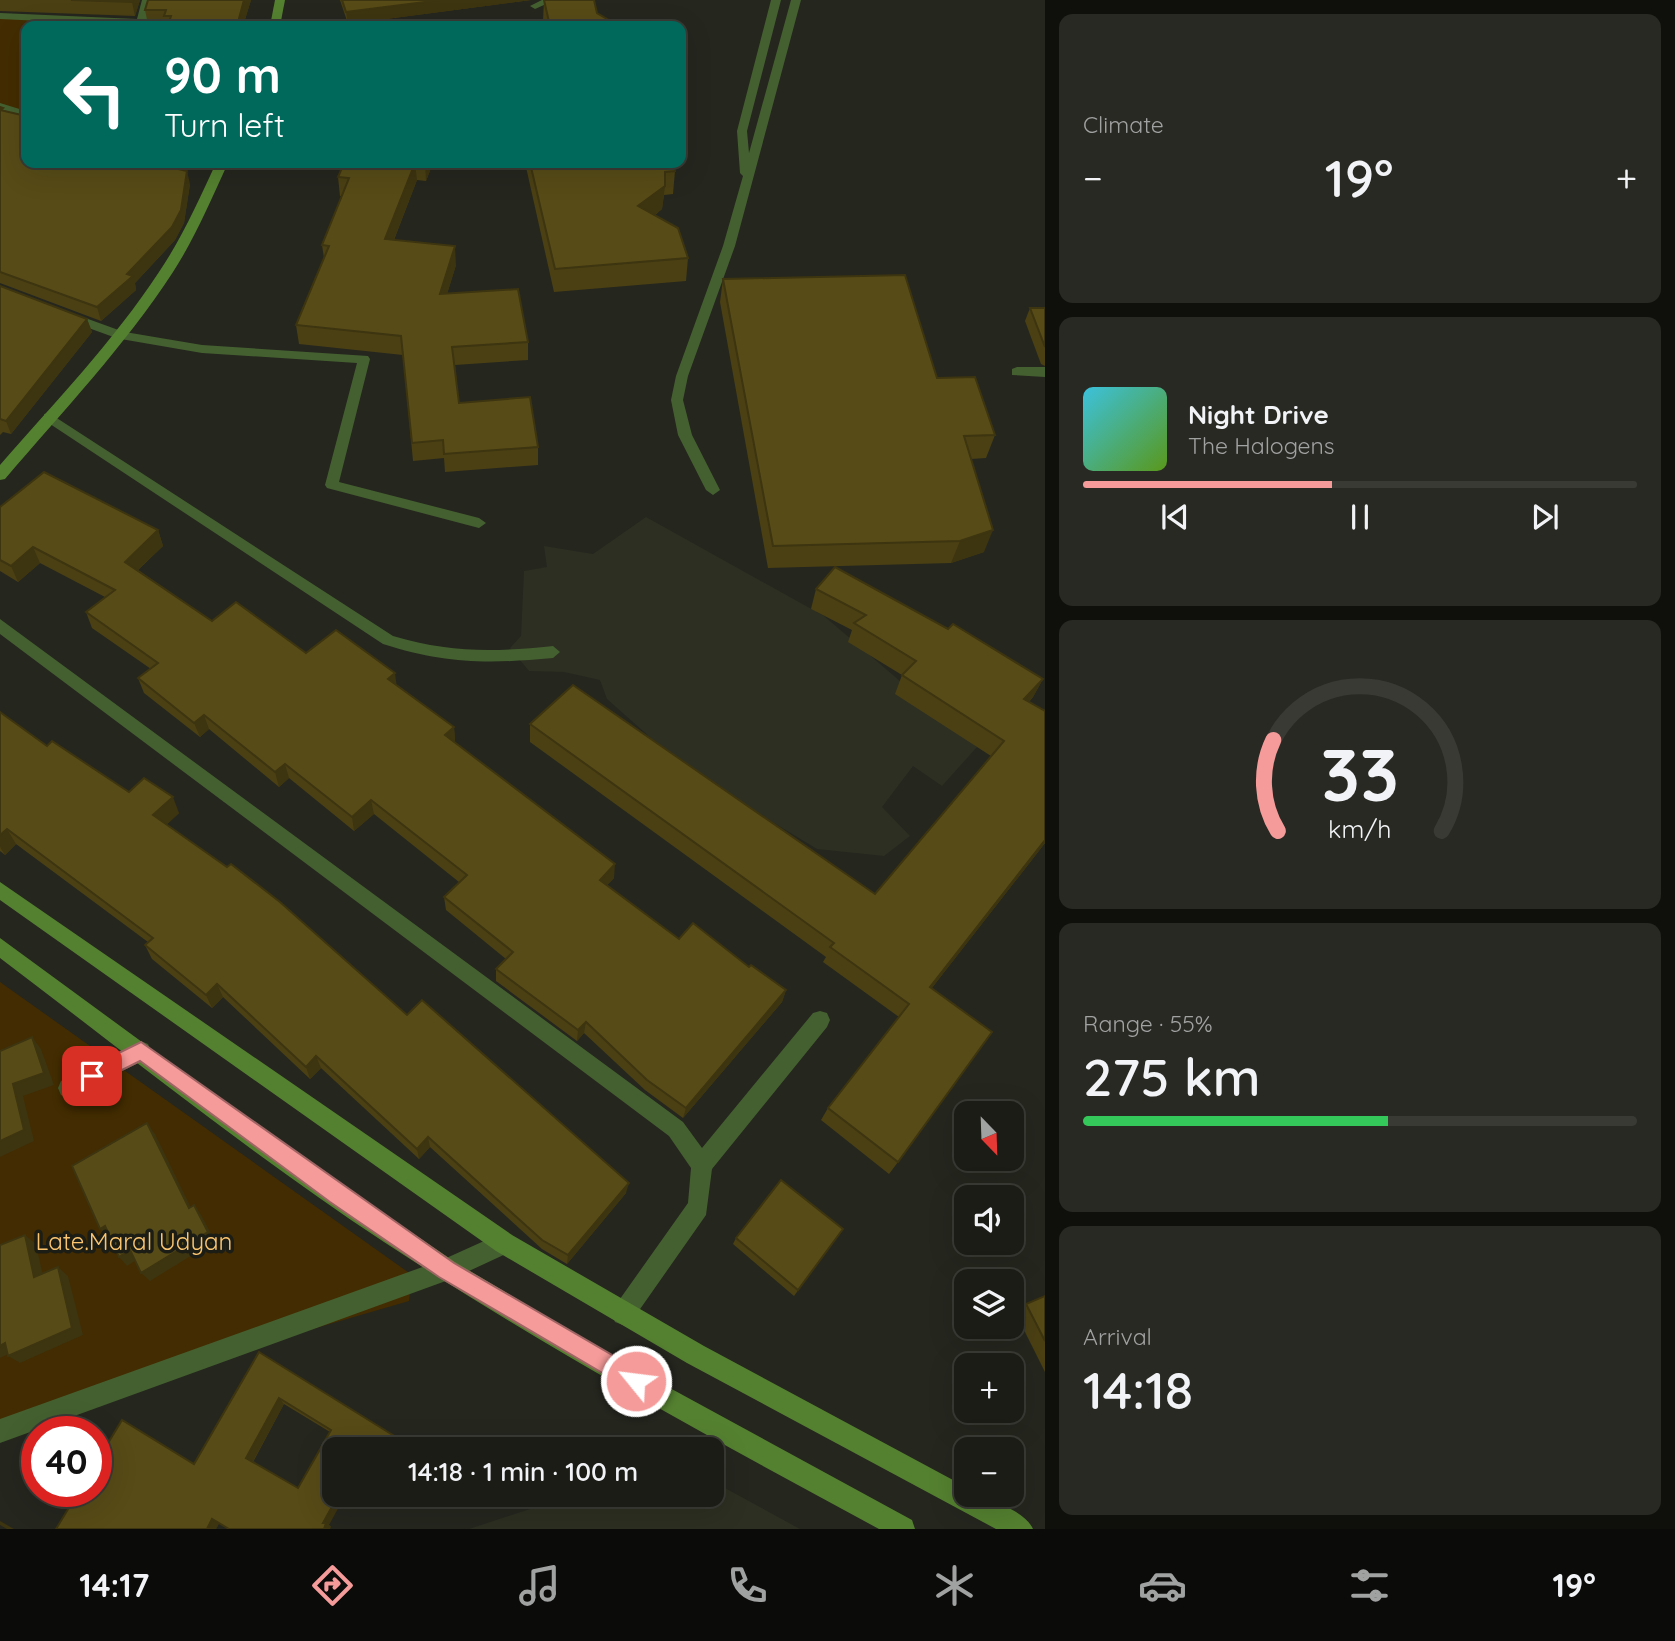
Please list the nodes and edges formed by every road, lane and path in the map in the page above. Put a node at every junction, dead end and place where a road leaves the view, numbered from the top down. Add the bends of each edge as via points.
1 (147, 0) edge
2 (281, 0) edge
3 (550, 0) edge
4 (776, 0) edge
5 (796, 0) edge
6 (535, 6) dead end
7 (0, 16) edge
8 (87, 21) edge
9 (140, 21) edge
10 (276, 21) edge
11 (0, 106) edge
12 (21, 112) edge
13 (220, 168) edge
14 (746, 186) junction
15 (47, 307) edge
16 (119, 334) junction
17 (1017, 372) dead end
18 (1045, 372) edge
19 (49, 416) junction
20 (0, 475) edge
21 (713, 490) dead end
22 (479, 523) dead end
23 (0, 625) edge
24 (553, 652) dead end
25 (0, 891) edge
26 (0, 947) edge
27 (820, 1020) dead end
28 (141, 1051) junction
29 (68, 1088) dead end
30 (702, 1165) junction
31 (504, 1243) junction
32 (446, 1270) junction
33 (623, 1314) junction
34 (0, 1431) edge
35 (903, 1529) edge
36 (1021, 1529) edge

1 - 9 lane
2 - 10 street
3 - 6 lane
4 - 14 lane via 741,131
5 - 14 lane
7 - 8 lane
11 - 12 lane
13 - 16 street via 166,273
14 - 21 lane via 677,400 685,435
15 - 16 street
16 - 19 street
16 - 22 lane via 202,349 364,359 332,485
17 - 18 street
19 - 20 street
19 - 24 lane via 388,640 432,655 475,660
23 - 30 street via 676,1129
25 - 31 street
26 - 28 street
27 - 30 street
28 - 29 street
28 - 32 street
30 - 33 street via 698,1207
31 - 32 street
31 - 33 street
32 - 34 street
32 - 35 street
33 - 36 street

